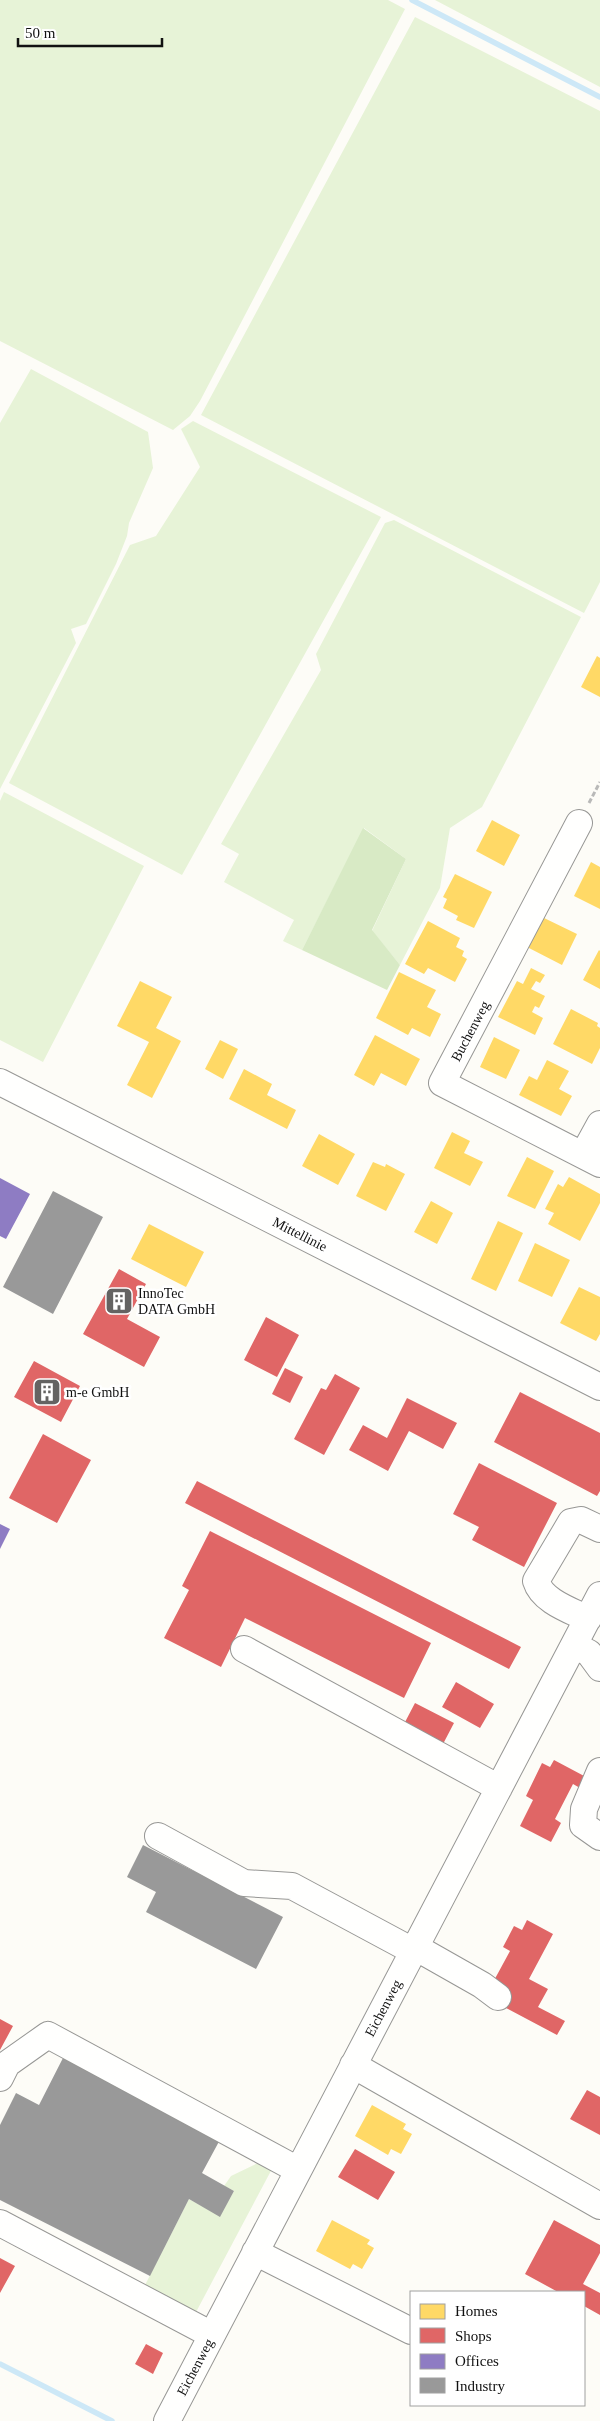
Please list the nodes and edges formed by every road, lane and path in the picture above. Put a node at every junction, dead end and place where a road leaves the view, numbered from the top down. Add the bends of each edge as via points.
1 (579, 823) dead end
2 (0, 1082) edge
3 (600, 1124) edge
4 (592, 1160) edge
5 (600, 1387) edge
6 (600, 1529) edge
7 (600, 1595) edge
8 (587, 1630) edge
9 (244, 1649) dead end
10 (600, 1668) edge
11 (600, 1771) edge
12 (499, 1788) junction
13 (158, 1836) dead end
14 (600, 1837) edge
15 (414, 1949) junction
16 (498, 1997) dead end
17 (353, 2065) junction
18 (0, 2078) edge
19 (298, 2170) junction
20 (600, 2206) edge
21 (0, 2223) edge
22 (255, 2252) junction
23 (410, 2330) edge
24 (212, 2335) junction
25 (167, 2421) edge

1 - 4 street, Buchenweg via 442,1083
2 - 5 street, Mittellinie
3 - 4 street
6 - 8 street via 581,1520 571,1522 536,1581 538,1589
7 - 8 street, Eichenweg
8 - 10 street via 589,1653
8 - 12 street, Eichenweg
9 - 12 street
11 - 14 street via 584,1808 584,1825
12 - 15 street, Eichenweg
13 - 15 street via 244,1883 292,1886
15 - 16 street
15 - 17 street, Eichenweg
17 - 19 street, Eichenweg
17 - 20 street
18 - 19 street via 7,2064 48,2035
19 - 22 street, Eichenweg
21 - 24 street
22 - 23 street
22 - 24 street, Eichenweg
24 - 25 street, Eichenweg

